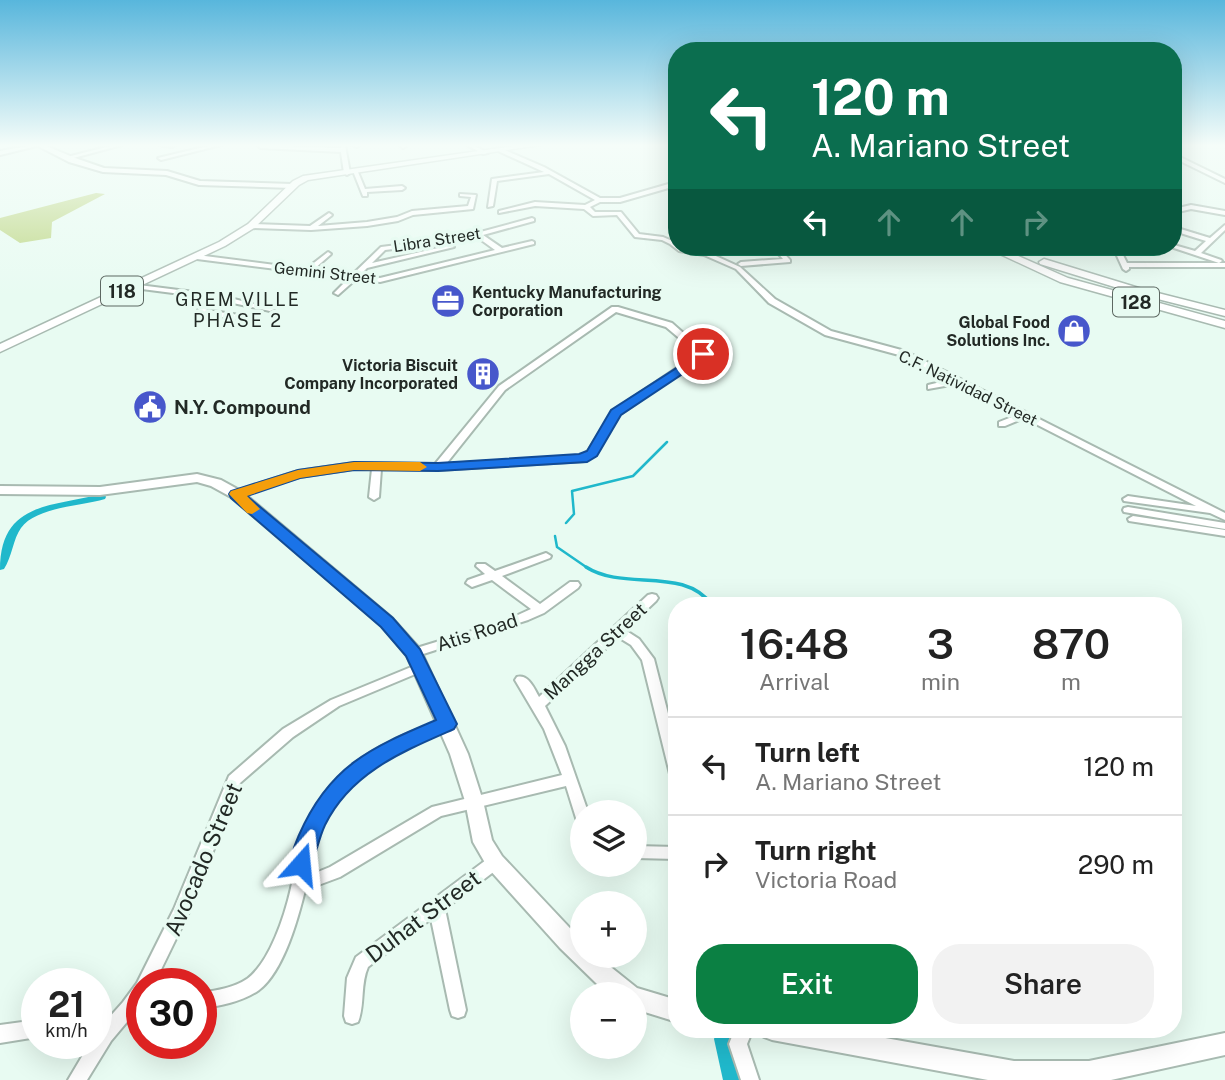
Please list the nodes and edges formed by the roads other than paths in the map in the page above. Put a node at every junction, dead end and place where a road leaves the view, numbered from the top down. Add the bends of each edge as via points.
1 (282, 195) edge
2 (467, 195) edge
3 (492, 195) edge
4 (590, 195) edge
5 (635, 195) edge
6 (599, 200) junction
7 (490, 206) dead end
8 (586, 207) junction
9 (1182, 209) edge
10 (502, 212) dead end
11 (1224, 212) edge
12 (328, 215) dead end
13 (532, 220) dead end
14 (251, 226) junction
15 (327, 227) junction
16 (506, 227) junction
17 (1225, 227) edge
18 (311, 228) junction
19 (1182, 231) edge
20 (515, 232) dead end
21 (320, 235) dead end
22 (478, 235) junction
23 (668, 240) edge
24 (1212, 240) junction
25 (532, 243) dead end
26 (448, 244) junction
27 (1182, 250) edge
28 (501, 251) junction
29 (328, 254) dead end
30 (1196, 254) junction
31 (713, 256) edge
32 (738, 256) edge
33 (783, 256) edge
34 (1010, 256) edge
35 (1033, 256) edge
36 (1120, 256) edge
37 (197, 257) junction
38 (471, 259) junction
39 (1225, 264) edge
40 (740, 266) junction
41 (363, 267) junction
42 (1064, 268) junction
43 (306, 272) junction
44 (1049, 274) junction
45 (353, 278) junction
46 (134, 286) junction
47 (338, 293) dead end
48 (218, 297) junction
49 (270, 309) dead end
50 (1225, 313) edge
51 (252, 318) dead end
52 (1225, 325) edge
53 (0, 348) edge
54 (957, 381) junction
55 (932, 387) dead end
56 (1024, 415) junction
57 (1002, 424) dead end
58 (377, 465) junction
59 (438, 467) junction
60 (0, 490) edge
61 (236, 494) junction
62 (374, 497) dead end
63 (1130, 509) junction
64 (1221, 515) edge
65 (1225, 526) edge
66 (1193, 535) dead end
67 (1225, 536) edge
68 (546, 556) dead end
69 (481, 566) dead end
70 (492, 576) junction
71 (472, 583) dead end
72 (575, 585) dead end
73 (652, 598) dead end
74 (540, 610) junction
75 (617, 631) junction
76 (417, 660) junction
77 (521, 680) dead end
78 (539, 704) junction
79 (447, 724) junction
80 (668, 738) edge
81 (570, 779) junction
82 (577, 800) edge
83 (474, 801) junction
84 (647, 852) edge
85 (668, 853) edge
86 (495, 862) junction
87 (299, 886) junction
88 (436, 905) junction
89 (153, 968) edge
90 (612, 982) edge
91 (217, 998) edge
92 (647, 1002) edge
93 (668, 1008) edge
94 (458, 1010) dead end
95 (352, 1016) dead end
96 (21, 1031) edge
97 (0, 1034) edge
98 (740, 1038) edge
99 (822, 1038) edge
100 (1225, 1044) edge
101 (88, 1059) edge
102 (77, 1080) edge
103 (750, 1080) edge

1 - 14 main road, 118
2 - 15 street via 474,196 471,208
3 - 7 street
4 - 6 street
5 - 6 street
6 - 8 street
8 - 10 street via 535,205
8 - 23 street, C.F. Natividad Street via 592,213 620,214 637,236
9 - 11 street
12 - 18 street
13 - 16 street, Libra Street
14 - 18 street
14 - 37 main road, 118
15 - 18 street
15 - 21 street
16 - 20 street
16 - 22 street, Libra Street
17 - 24 street
19 - 24 street
22 - 26 street, Libra Street
22 - 28 street
24 - 30 street
25 - 28 street, Gemini Street
26 - 38 street
26 - 41 street
26 - 41 street, Libra Street via 383,248
27 - 30 street
28 - 38 street, Gemini Street
29 - 43 street
30 - 39 street
31 - 40 street, C.F. Natividad Street
32 - 40 street
33 - 40 street via 788,261
34 - 44 main road, 128
35 - 42 main road, 128
36 - 39 street via 1125,267
37 - 43 street, Gemini Street
37 - 46 main road, 118
38 - 45 street, Gemini Street via 386,279
40 - 54 street, C.F. Natividad Street via 772,302 828,333 902,353
41 - 45 street, Libra Street
42 - 44 main road
42 - 50 main road, 128
43 - 45 street, Gemini Street
44 - 52 main road, 128
45 - 47 street, Libra Street
46 - 48 street
46 - 53 main road, 118
48 - 49 street
48 - 51 street via 202,310
54 - 55 street
54 - 56 street, C.F. Natividad Street
56 - 57 street
56 - 64 street, C.F. Natividad Street
58 - 59 street
58 - 61 street via 298,474
58 - 62 street
59 - 59 street via 582,458 592,453 616,413 703,354 669,325 615,309 502,388
60 - 61 street via 110,490 197,478
61 - 76 street via 387,622
63 - 64 street
63 - 65 street
63 - 67 street
66 - 67 street
68 - 70 street
69 - 70 street
70 - 71 street
70 - 74 street
72 - 74 street, Atis Road
73 - 75 street, Mangga Street
74 - 76 street, Atis Road via 448,639
75 - 78 street, Mangga Street
75 - 80 street via 635,642 648,659
76 - 79 street
76 - 89 street, Avocado Street via 288,733 234,780 181,912
77 - 78 street, Mangga Street
78 - 81 street, Mangga Street
79 - 83 street
79 - 87 street via 366,763 335,791 305,847
81 - 82 street, Mangga Street
81 - 83 street
83 - 86 street via 483,842
83 - 87 street via 437,811 335,872
84 - 85 street
86 - 88 street, Duhat Street
86 - 90 street via 567,941
87 - 91 street via 272,965 255,983
88 - 94 street
88 - 95 street, Duhat Street via 362,962 355,978
92 - 93 street
96 - 97 street
98 - 103 street via 738,1044
99 - 100 street via 1014,1073 1089,1073
101 - 102 street

